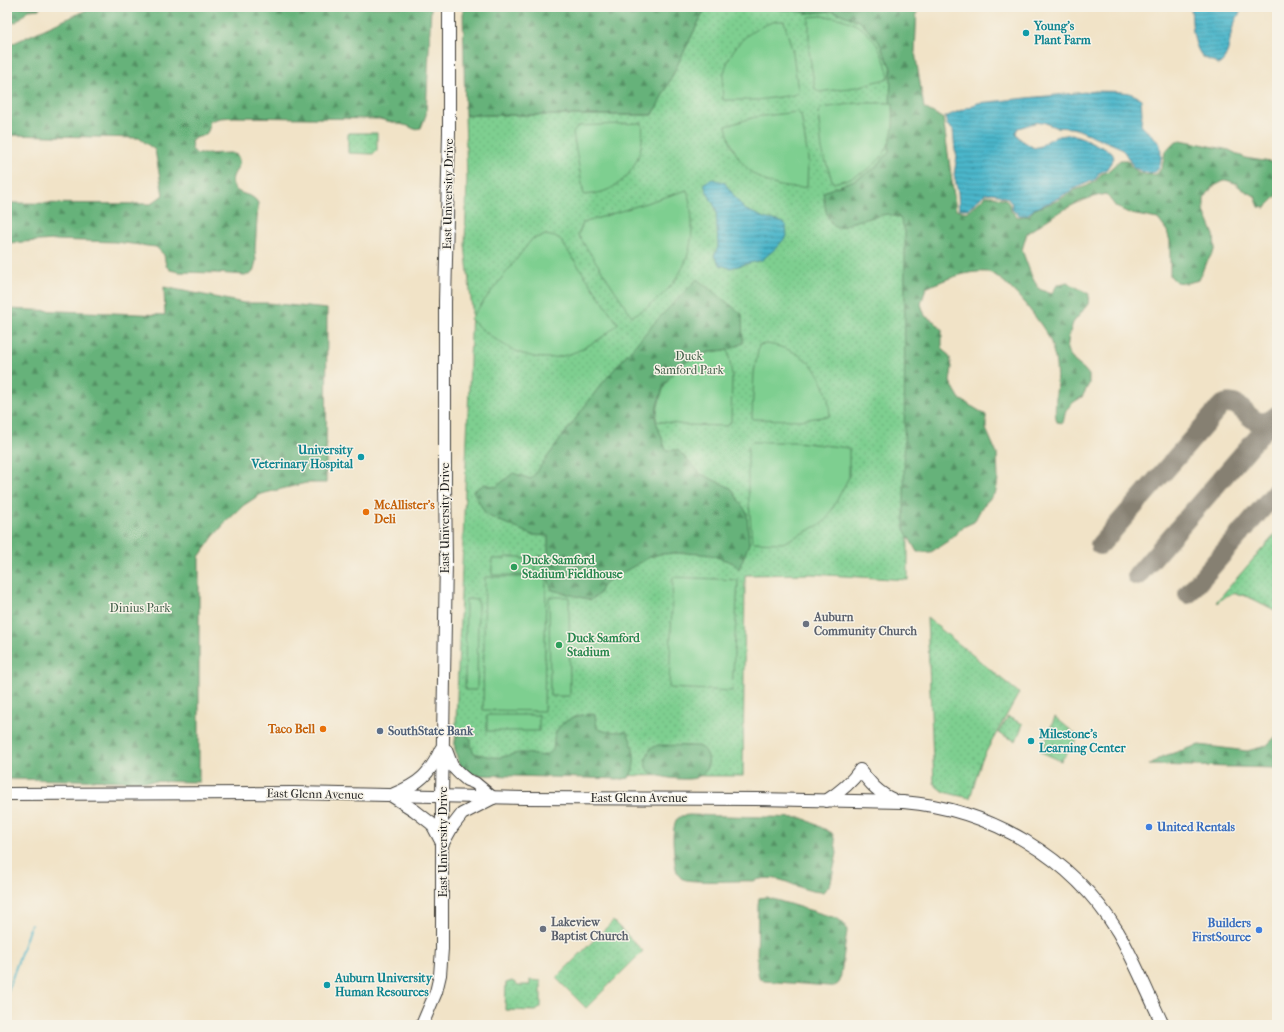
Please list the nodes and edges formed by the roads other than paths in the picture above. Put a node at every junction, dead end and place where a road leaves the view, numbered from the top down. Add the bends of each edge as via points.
1 (449, 7) edge
2 (444, 743) junction
3 (8, 793) edge
4 (392, 795) junction
5 (442, 796) junction
6 (493, 798) junction
7 (826, 801) junction
8 (896, 802) junction
9 (442, 844) junction
10 (422, 1025) edge
11 (1163, 1025) edge

1 - 2 main road, East University Drive
2 - 4 main road via 435,764 424,776 414,785
2 - 5 main road, East University Drive
2 - 6 main road via 452,766
3 - 4 main road, East Glenn Avenue
4 - 5 main road, East Glenn Avenue
4 - 9 main road via 432,824
5 - 6 main road, East Glenn Avenue
5 - 9 main road, East University Drive
6 - 7 main road, East Glenn Avenue
6 - 9 main road via 462,814
7 - 8 main road, East Glenn Avenue
7 - 8 main road via 852,781 860,770 873,787
8 - 11 main road, East Glenn Avenue via 945,808 995,824 1041,850 1061,866 1086,890 1118,933
9 - 10 main road, East University Drive via 440,975

